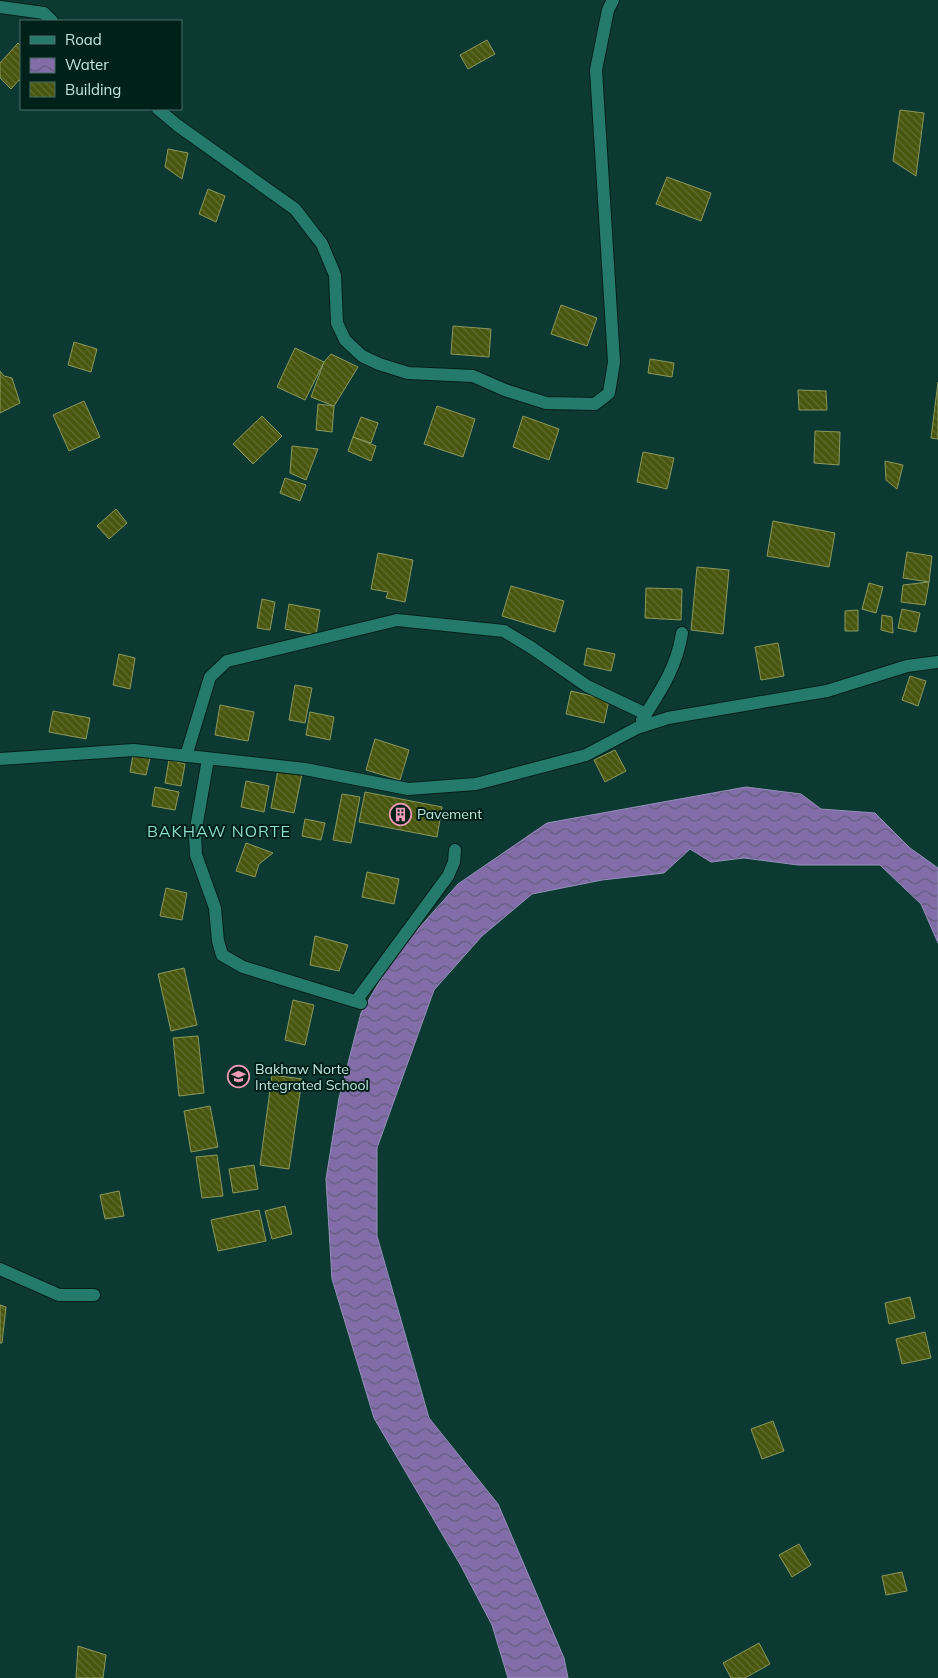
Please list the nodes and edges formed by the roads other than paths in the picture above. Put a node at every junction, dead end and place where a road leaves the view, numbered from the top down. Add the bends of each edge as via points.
1 (613, 0) edge
2 (0, 7) edge
3 (51, 20) edge
4 (159, 110) edge
5 (682, 633) dead end
6 (938, 662) edge
7 (646, 714) junction
8 (637, 728) junction
9 (186, 756) junction
10 (0, 759) edge
11 (208, 759) junction
12 (455, 850) dead end
13 (0, 1269) edge
14 (94, 1295) dead end

1 - 4 street via 596,70 614,362 608,393 595,404 546,403 473,376 408,373 362,356 345,340 337,324 335,275 322,244 295,209
2 - 3 street via 44,13
5 - 7 street via 672,670
6 - 8 street via 907,666 827,690 698,711
7 - 8 street
7 - 9 street via 587,686 504,631 397,620 227,661 210,677
8 - 11 street via 586,755 476,784 427,788 408,789 306,769
9 - 10 street via 134,750
9 - 11 street
11 - 12 street via 195,834 196,856 215,908 222,955 243,967 358,1002 448,876
13 - 14 street via 59,1295

